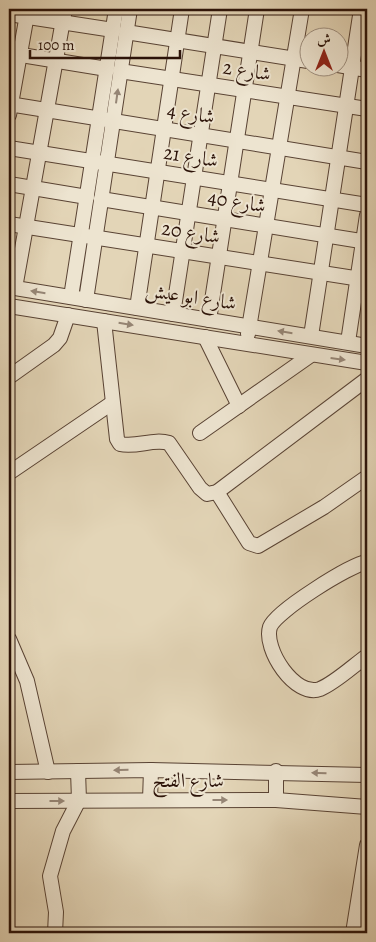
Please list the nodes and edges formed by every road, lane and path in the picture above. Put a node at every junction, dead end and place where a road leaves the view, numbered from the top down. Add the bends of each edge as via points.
1 (116, 9) edge
2 (130, 9) edge
3 (182, 9) edge
4 (220, 9) edge
5 (257, 9) edge
6 (302, 9) edge
7 (360, 10) edge
8 (27, 13) edge
9 (9, 14) edge
10 (64, 15) edge
11 (119, 31) junction
12 (177, 40) junction
13 (214, 46) junction
14 (251, 52) junction
15 (14, 54) edge
16 (348, 55) edge
17 (294, 58) junction
18 (298, 59) edge
19 (56, 60) junction
20 (348, 67) edge
21 (114, 70) junction
22 (367, 70) edge
23 (345, 78) edge
24 (171, 79) junction
25 (208, 84) junction
26 (245, 90) junction
27 (288, 97) junction
28 (346, 106) junction
29 (9, 108) edge
30 (367, 109) edge
31 (47, 110) junction
32 (106, 120) junction
33 (164, 129) junction
34 (200, 135) junction
35 (237, 141) junction
36 (9, 148) edge
37 (279, 148) junction
38 (39, 153) junction
39 (338, 157) junction
40 (92, 161) junction
41 (367, 162) edge
42 (106, 163) junction
43 (158, 171) junction
44 (194, 177) junction
45 (230, 183) junction
46 (9, 184) edge
47 (33, 188) junction
48 (272, 190) junction
49 (87, 197) junction
50 (101, 199) junction
51 (332, 199) junction
52 (367, 205) edge
53 (152, 208) junction
54 (188, 213) junction
55 (367, 215) edge
56 (225, 219) junction
57 (9, 224) edge
58 (26, 226) junction
59 (266, 226) junction
60 (81, 235) junction
61 (326, 236) junction
62 (96, 237) junction
63 (365, 242) edge
64 (146, 245) junction
65 (183, 251) junction
66 (219, 257) junction
67 (260, 263) junction
68 (321, 273) junction
69 (362, 280) edge
70 (12, 287) edge
71 (71, 297) junction
72 (88, 300) junction
73 (9, 306) edge
74 (137, 308) junction
75 (173, 314) junction
76 (68, 315) junction
77 (88, 318) junction
78 (209, 320) junction
79 (104, 321) junction
80 (249, 326) junction
81 (311, 336) junction
82 (205, 337) junction
83 (348, 342) junction
84 (247, 343) junction
85 (367, 346) edge
86 (311, 355) junction
87 (367, 362) edge
88 (9, 377) edge
89 (367, 379) edge
90 (112, 403) junction
91 (239, 406) junction
92 (200, 433) dead end
93 (9, 473) edge
94 (367, 477) edge
95 (217, 492) junction
96 (367, 562) edge
97 (9, 639) edge
98 (367, 656) edge
99 (151, 770) junction
100 (78, 771) junction
101 (276, 771) junction
102 (9, 772) edge
103 (48, 772) junction
104 (367, 775) edge
105 (79, 800) junction
106 (150, 800) junction
107 (276, 800) junction
108 (9, 801) edge
109 (367, 807) edge
110 (367, 845) edge
111 (55, 933) edge
112 (353, 933) edge

1 - 11 street
2 - 11 street
3 - 12 street
4 - 13 street
5 - 14 street
6 - 17 street
7 - 16 street
8 - 9 street
8 - 10 street
8 - 15 street
10 - 11 street
10 - 19 street
11 - 12 street
11 - 21 street
12 - 13 street
12 - 24 street
13 - 14 street
13 - 25 street
14 - 17 street
14 - 26 street
15 - 19 street, شارع 2
15 - 29 street
17 - 18 street
17 - 27 street
19 - 21 street, شارع 2
19 - 31 street
20 - 22 street
21 - 24 street, شارع 2
21 - 32 street
23 - 28 street
24 - 25 street, شارع 2
24 - 33 street
25 - 26 street, شارع 2
25 - 34 street
26 - 27 street, شارع 2
26 - 35 street
27 - 28 street, شارع 2
27 - 37 street
28 - 30 street, شارع 2
28 - 39 street
29 - 31 street, شارع 4
31 - 32 street, شارع 4
31 - 38 street
32 - 33 street, شارع 4
32 - 40 street
32 - 42 street
33 - 34 street, شارع 4
33 - 43 street
34 - 35 street, شارع 4
34 - 44 street
35 - 37 street, شارع 4
35 - 45 street
36 - 38 street, شارع 21
37 - 39 street, شارع 4
37 - 48 street
38 - 40 street, شارع 21
38 - 47 street
39 - 41 street, شارع 4
39 - 51 street
40 - 42 street, شارع 21
40 - 49 street
42 - 43 street, شارع 21
42 - 50 street
43 - 44 street, شارع 21
43 - 53 street
44 - 45 street, شارع 21
44 - 54 street
45 - 48 street, شارع 21
45 - 56 street
46 - 47 street
47 - 49 street
47 - 58 street
48 - 51 street, شارع 21
48 - 59 street
49 - 60 street
50 - 53 street, شارع 40
50 - 62 street
51 - 52 street, شارع 21
51 - 61 street
53 - 54 street, شارع 40
53 - 64 street
54 - 56 street, شارع 40
54 - 65 street
55 - 63 street
56 - 59 street, شارع 40
56 - 66 street
57 - 58 street, شارع 20
58 - 60 street, شارع 20
58 - 70 street
59 - 61 street, شارع 40
59 - 67 street
60 - 62 street, شارع 20
60 - 71 street
61 - 63 street, شارع 40
61 - 68 street
62 - 64 street, شارع 20
62 - 72 street
63 - 69 street
64 - 65 street, شارع 20
64 - 74 street
65 - 66 street, شارع 20
65 - 75 street
66 - 67 street, شارع 20
66 - 78 street
67 - 68 street, شارع 20
67 - 80 street
68 - 69 street, شارع 20
68 - 81 street
69 - 83 street
71 -> 70 street, شارع ابو عيش
71 - 72 street, شارع ابو عيش
72 - 74 street, شارع ابو عيش
72 - 77 street
73 - 76 street, شارع ابو عيش
74 - 75 street, شارع ابو عيش
75 - 78 street, شارع ابو عيش
76 - 77 street, شارع ابو عيش
76 - 88 street via 54,346
77 - 79 street, شارع ابو عيش
78 - 80 street, شارع ابو عيش
79 -> 82 street, شارع ابو عيش
79 - 90 street
81 -> 80 street, شارع ابو عيش
80 - 84 street
81 - 83 street, شارع ابو عيش
82 - 84 street, شارع ابو عيش
82 - 91 street
83 - 85 street, شارع ابو عيش
84 - 86 street, شارع ابو عيش
86 -> 87 street, شارع ابو عيش
86 - 91 street
89 - 95 street
90 - 93 street
90 - 95 street via 120,444 169,443 200,488 207,494
91 - 92 street
94 - 95 street via 258,546 249,543
96 - 98 street via 347,569 280,614 271,626 269,640 273,654 297,686 305,689 320,689
97 - 103 street via 27,681
99 -> 100 street, شارع الفتح
99 - 101 street, شارع الفتح
99 - 106 street
100 - 103 street, شارع الفتح
100 - 105 street
104 -> 101 street, شارع الفتح
101 - 107 street
102 - 103 street, شارع الفتح
105 - 106 street, شارع الفتح
108 -> 105 street, شارع الفتح
105 - 111 street via 63,831 50,876 56,912
106 -> 107 street, شارع الفتح
107 - 109 street, شارع الفتح
110 - 112 street

